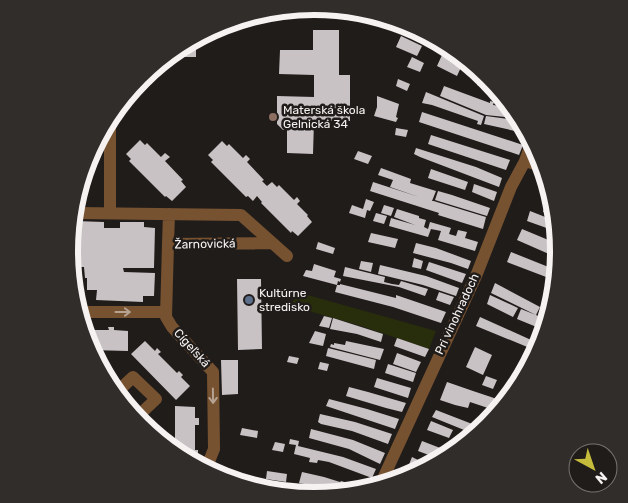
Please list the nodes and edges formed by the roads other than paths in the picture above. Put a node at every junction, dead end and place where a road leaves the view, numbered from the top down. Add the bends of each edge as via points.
1 (110, 131) edge
2 (528, 152) edge
3 (525, 161) junction
4 (533, 163) edge
5 (81, 212) edge
6 (110, 212) junction
7 (169, 214) junction
8 (272, 243) junction
9 (168, 244) junction
10 (287, 256) dead end
11 (86, 312) edge
12 (165, 312) junction
13 (121, 388) edge
14 (141, 413) edge
15 (208, 463) edge
16 (384, 477) edge

1 - 6 street
2 - 3 street, Pri vinohradoch
3 - 4 street
3 - 16 street, Pri vinohradoch
5 - 6 street
6 - 7 street
7 - 8 street via 241,215
7 - 9 street, Žarnovická
8 - 9 street, Žarnovická
8 - 10 street
9 - 12 street
11 -> 12 street
12 -> 15 street, Cígeľská via 172,327 213,372 214,449
13 - 14 street via 132,377 156,399

